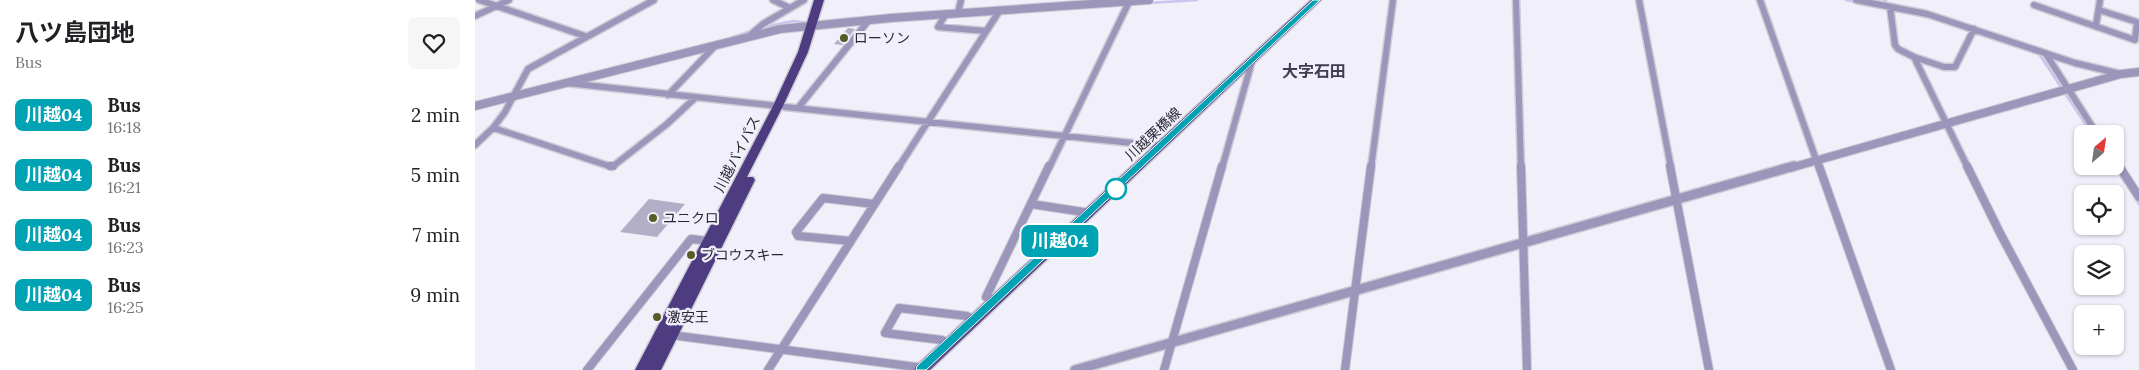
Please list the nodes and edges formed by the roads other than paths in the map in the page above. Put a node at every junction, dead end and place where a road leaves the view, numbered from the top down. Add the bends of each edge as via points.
1 (479, 0) edge
2 (509, 0) edge
3 (654, 0) edge
4 (773, 0) edge
5 (804, 0) edge
6 (819, 0) edge
7 (826, 0) edge
8 (961, 0) edge
9 (1149, 0) edge
10 (1316, 0) edge
11 (1393, 0) edge
12 (1516, 0) edge
13 (1639, 0) edge
14 (1761, 0) edge
15 (1856, 0) edge
16 (2100, 0) edge
17 (1129, 2) junction
18 (1057, 3) edge
19 (2034, 5) dead end
20 (497, 6) junction
21 (1890, 7) junction
22 (790, 8) junction
23 (1000, 10) junction
24 (2099, 10) junction
25 (958, 13) junction
26 (947, 14) junction
27 (475, 16) edge
28 (869, 20) junction
29 (816, 25) junction
30 (2096, 25) junction
31 (1974, 29) junction
32 (986, 32) junction
33 (585, 36) junction
34 (749, 36) junction
35 (716, 45) junction
36 (2045, 54) junction
37 (1914, 57) junction
38 (1252, 61) junction
39 (2139, 72) edge
40 (2121, 74) junction
41 (567, 83) junction
42 (2069, 90) junction
43 (668, 95) junction
44 (515, 96) junction
45 (695, 98) junction
46 (475, 106) edge
47 (782, 107) junction
48 (798, 108) junction
49 (928, 122) junction
50 (1948, 124) junction
51 (2091, 125) edge
52 (494, 128) junction
53 (1065, 136) junction
54 (475, 145) edge
55 (1161, 146) junction
56 (1818, 161) junction
57 (2124, 175) edge
58 (2139, 198) edge
59 (1677, 201) junction
60 (874, 204) junction
61 (1031, 204) junction
62 (1090, 213) junction
63 (709, 241) junction
64 (851, 241) junction
65 (1524, 244) junction
66 (1355, 292) junction
67 (995, 301) junction
68 (974, 320) junction
69 (671, 335) junction
70 (1173, 341) junction
71 (949, 344) junction
72 (782, 348) junction
73 (923, 369) edge
74 (587, 370) edge
75 (642, 370) edge
76 (654, 370) edge
77 (769, 370) edge
78 (1075, 370) edge
79 (1164, 370) edge
80 (1345, 370) edge
81 (1527, 370) edge
82 (1709, 370) edge
83 (1891, 370) edge
84 (2073, 370) edge

1 - 20 street
2 - 20 street
3 - 33 street
4 - 22 street
5 - 22 street
6 - 29 highway, 川越バイパス
7 - 29 highway, 川越バイパス
8 - 25 street
9 - 17 street
10 - 38 main road, 川越栗橋線
11 - 66 street
12 - 65 street
13 - 59 street
14 - 56 street
15 - 21 street
16 - 24 street
17 - 18 street
17 - 53 street
18 - 23 street
19 - 30 street
20 - 27 street
20 - 33 street
21 - 31 street via 1927,14
21 - 37 street via 1895,45
22 - 34 street
23 - 25 street
23 - 32 street
24 - 30 street
24 - 30 street via 2137,22 2135,40
25 - 26 street
26 - 28 street
26 - 32 street via 938,27
28 - 29 street
28 - 48 street
29 - 34 street
29 - 47 highway, 川越バイパス
31 - 36 street
31 - 37 street via 1955,67 1944,67
32 - 49 street
33 - 44 street via 528,69
34 - 35 street
35 - 41 street
35 - 43 street
36 - 40 street
36 - 42 street
37 - 50 street
38 - 55 main road, 川越栗橋線
38 - 70 street
39 - 40 street
40 - 42 street
41 - 43 street
41 - 44 street
42 - 50 street
42 - 51 street
43 - 45 street
44 - 46 street
44 - 52 street
45 - 47 street
45 - 52 street via 612,167
47 - 48 street
47 - 63 highway, 川越バイパス
47 - 69 highway, 川越バイパス
48 - 49 street
49 - 53 street
49 - 60 street
50 - 56 street
50 - 84 street via 2000,233
52 - 54 street
53 - 55 street
53 - 61 street
55 - 62 main road, 川越栗橋線
56 - 59 street
56 - 83 street
57 - 58 street
59 - 65 street
59 - 82 street
60 - 64 street
60 - 64 street via 823,198 796,232 798,236
61 - 62 street
61 - 67 street via 985,297
62 - 67 main road, 川越栗橋線
63 - 74 street via 691,239
63 - 75 highway, 川越バイパス
64 - 72 street
65 - 66 street
65 - 81 street
66 - 70 street
66 - 80 street
67 - 68 main road, 川越栗橋線
68 - 71 main road, 川越栗橋線
68 - 71 street via 967,316 899,308 885,333 942,340
69 - 72 street
69 - 76 highway, 川越バイパス
70 - 78 street
70 - 79 street
71 - 73 main road, 川越栗橋線
72 - 73 street
72 - 77 street

